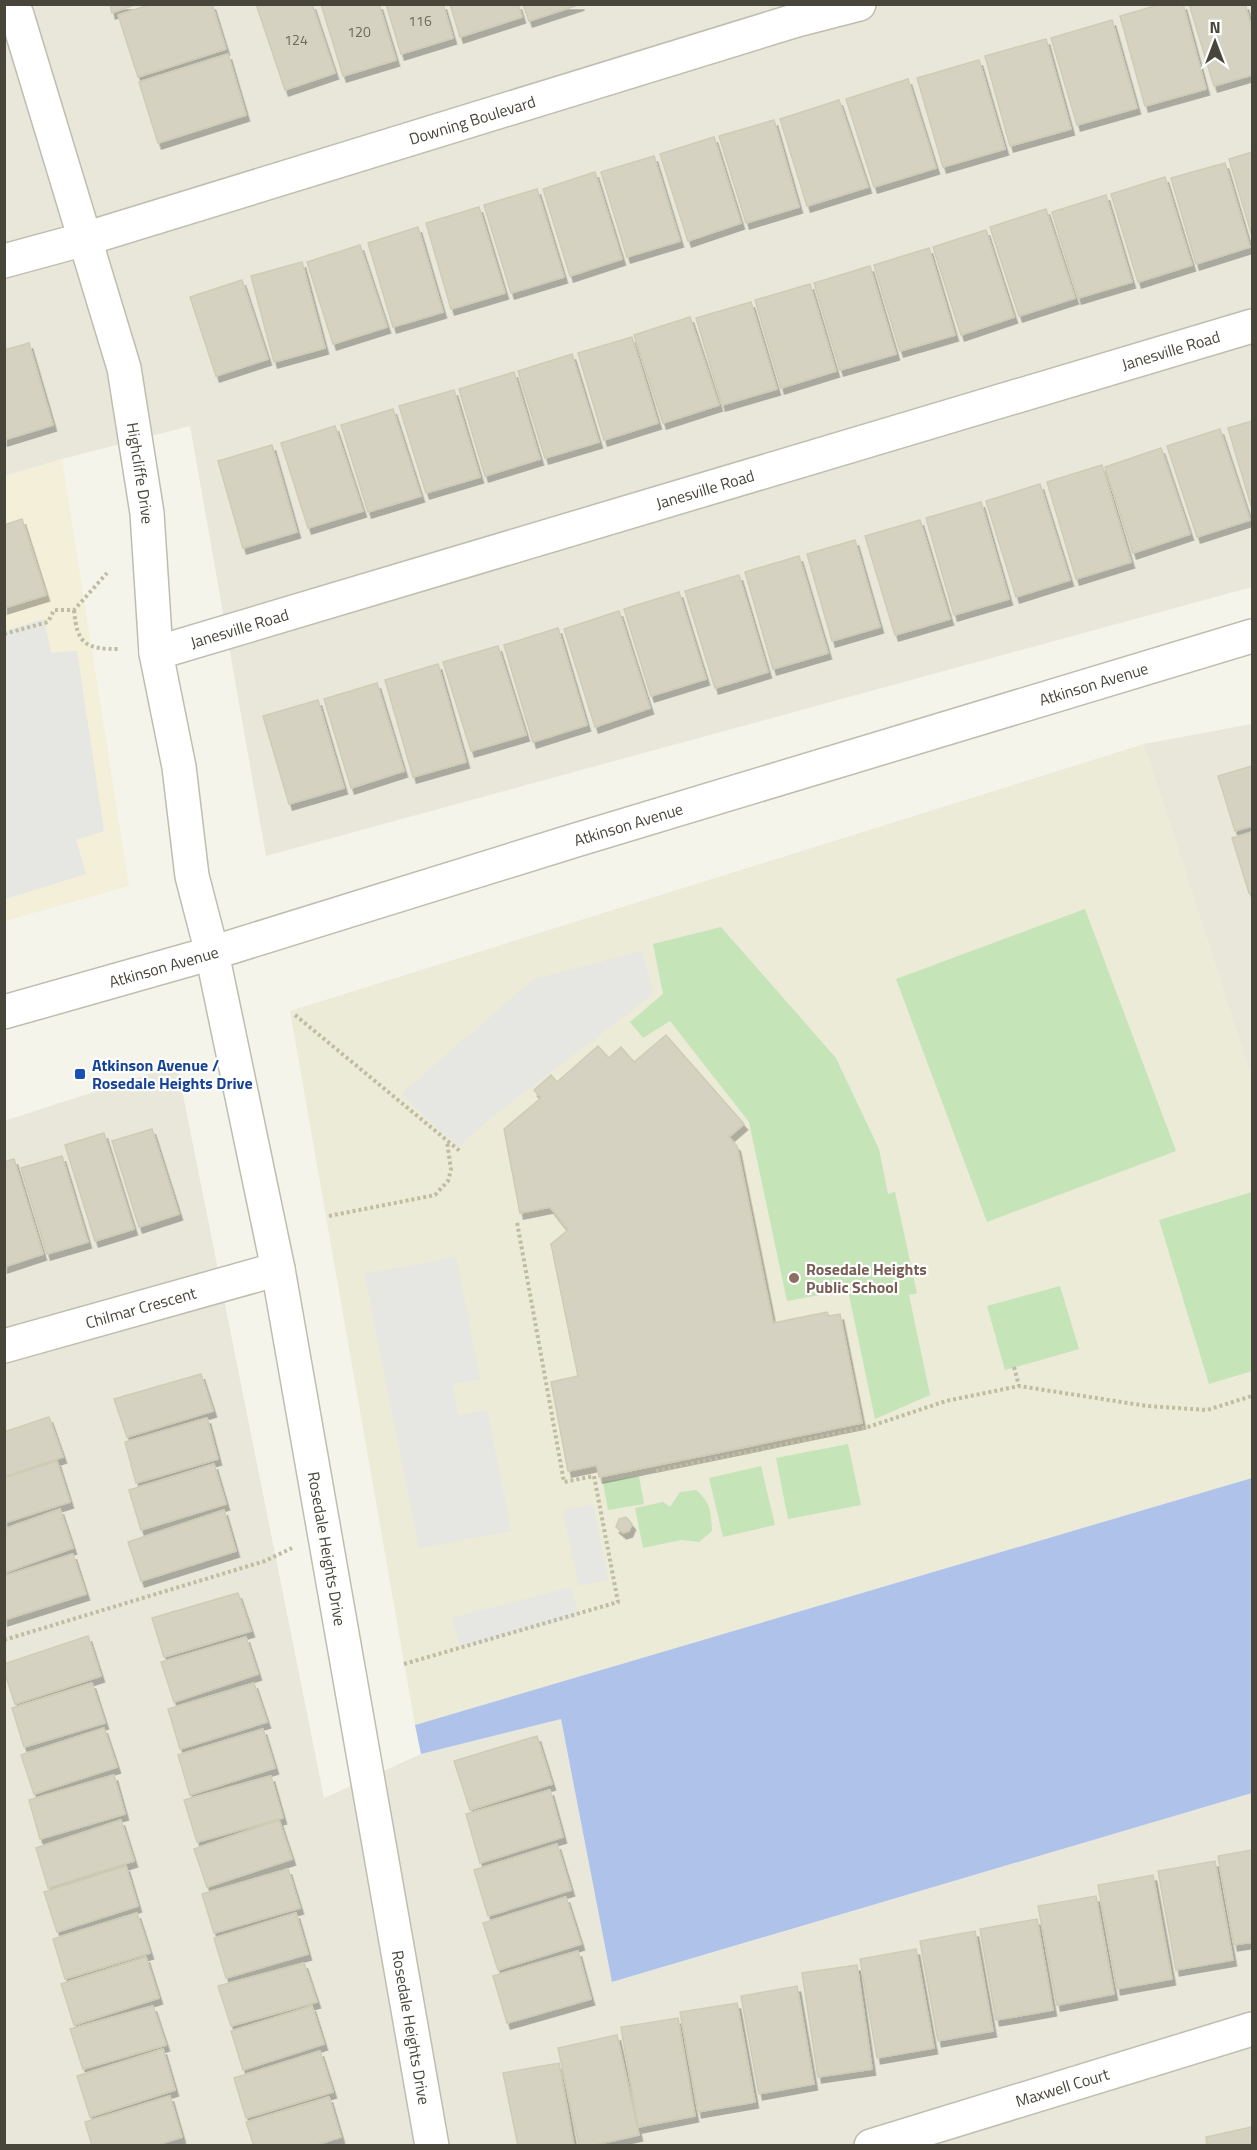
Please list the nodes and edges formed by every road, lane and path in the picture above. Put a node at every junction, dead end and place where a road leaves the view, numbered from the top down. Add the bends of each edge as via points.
1 (11, 4) edge
2 (859, 4) edge
3 (795, 12) edge
4 (85, 239) junction
5 (4, 261) edge
6 (1252, 326) edge
7 (106, 573) dead end
8 (74, 610) junction
9 (4, 634) edge
10 (1252, 636) edge
11 (119, 649) dead end
12 (156, 653) junction
13 (212, 953) junction
14 (4, 1012) edge
15 (294, 1015) dead end
16 (446, 1140) junction
17 (461, 1152) dead end
18 (329, 1216) dead end
19 (517, 1222) dead end
20 (278, 1269) junction
21 (4, 1346) edge
22 (1014, 1367) dead end
23 (1019, 1386) junction
24 (1252, 1396) edge
25 (656, 1471) dead end
26 (294, 1547) dead end
27 (4, 1640) edge
28 (404, 1664) dead end
29 (1252, 2029) edge
30 (432, 2145) edge
31 (872, 2145) edge

1 - 4 street, Highcliffe Drive
2 - 3 street, Downing Boulevard
3 - 4 street, Downing Boulevard
4 - 5 street, Downing Boulevard
4 - 12 street, Highcliffe Drive via 124,368 147,513
6 - 12 street, Janesville Road
7 - 8 path
8 - 9 path via 54,610 48,622
8 - 11 path via 80,639 95,649
10 - 13 street, Atkinson Avenue
12 - 13 street, Highcliffe Drive via 179,767 192,876
13 - 14 street, Atkinson Avenue
13 - 20 street, Rosedale Heights Drive
15 - 16 path
16 - 17 path
16 - 18 path via 451,1170 448,1181 435,1195
19 - 28 path via 564,1482 594,1476 618,1602
20 - 21 street, Chilmar Crescent
20 - 30 street, Rosedale Heights Drive
22 - 23 path
23 - 24 path via 1147,1406 1207,1410
23 - 25 path via 946,1401 868,1427
26 - 27 path via 265,1562
29 - 31 street, Maxwell Court

